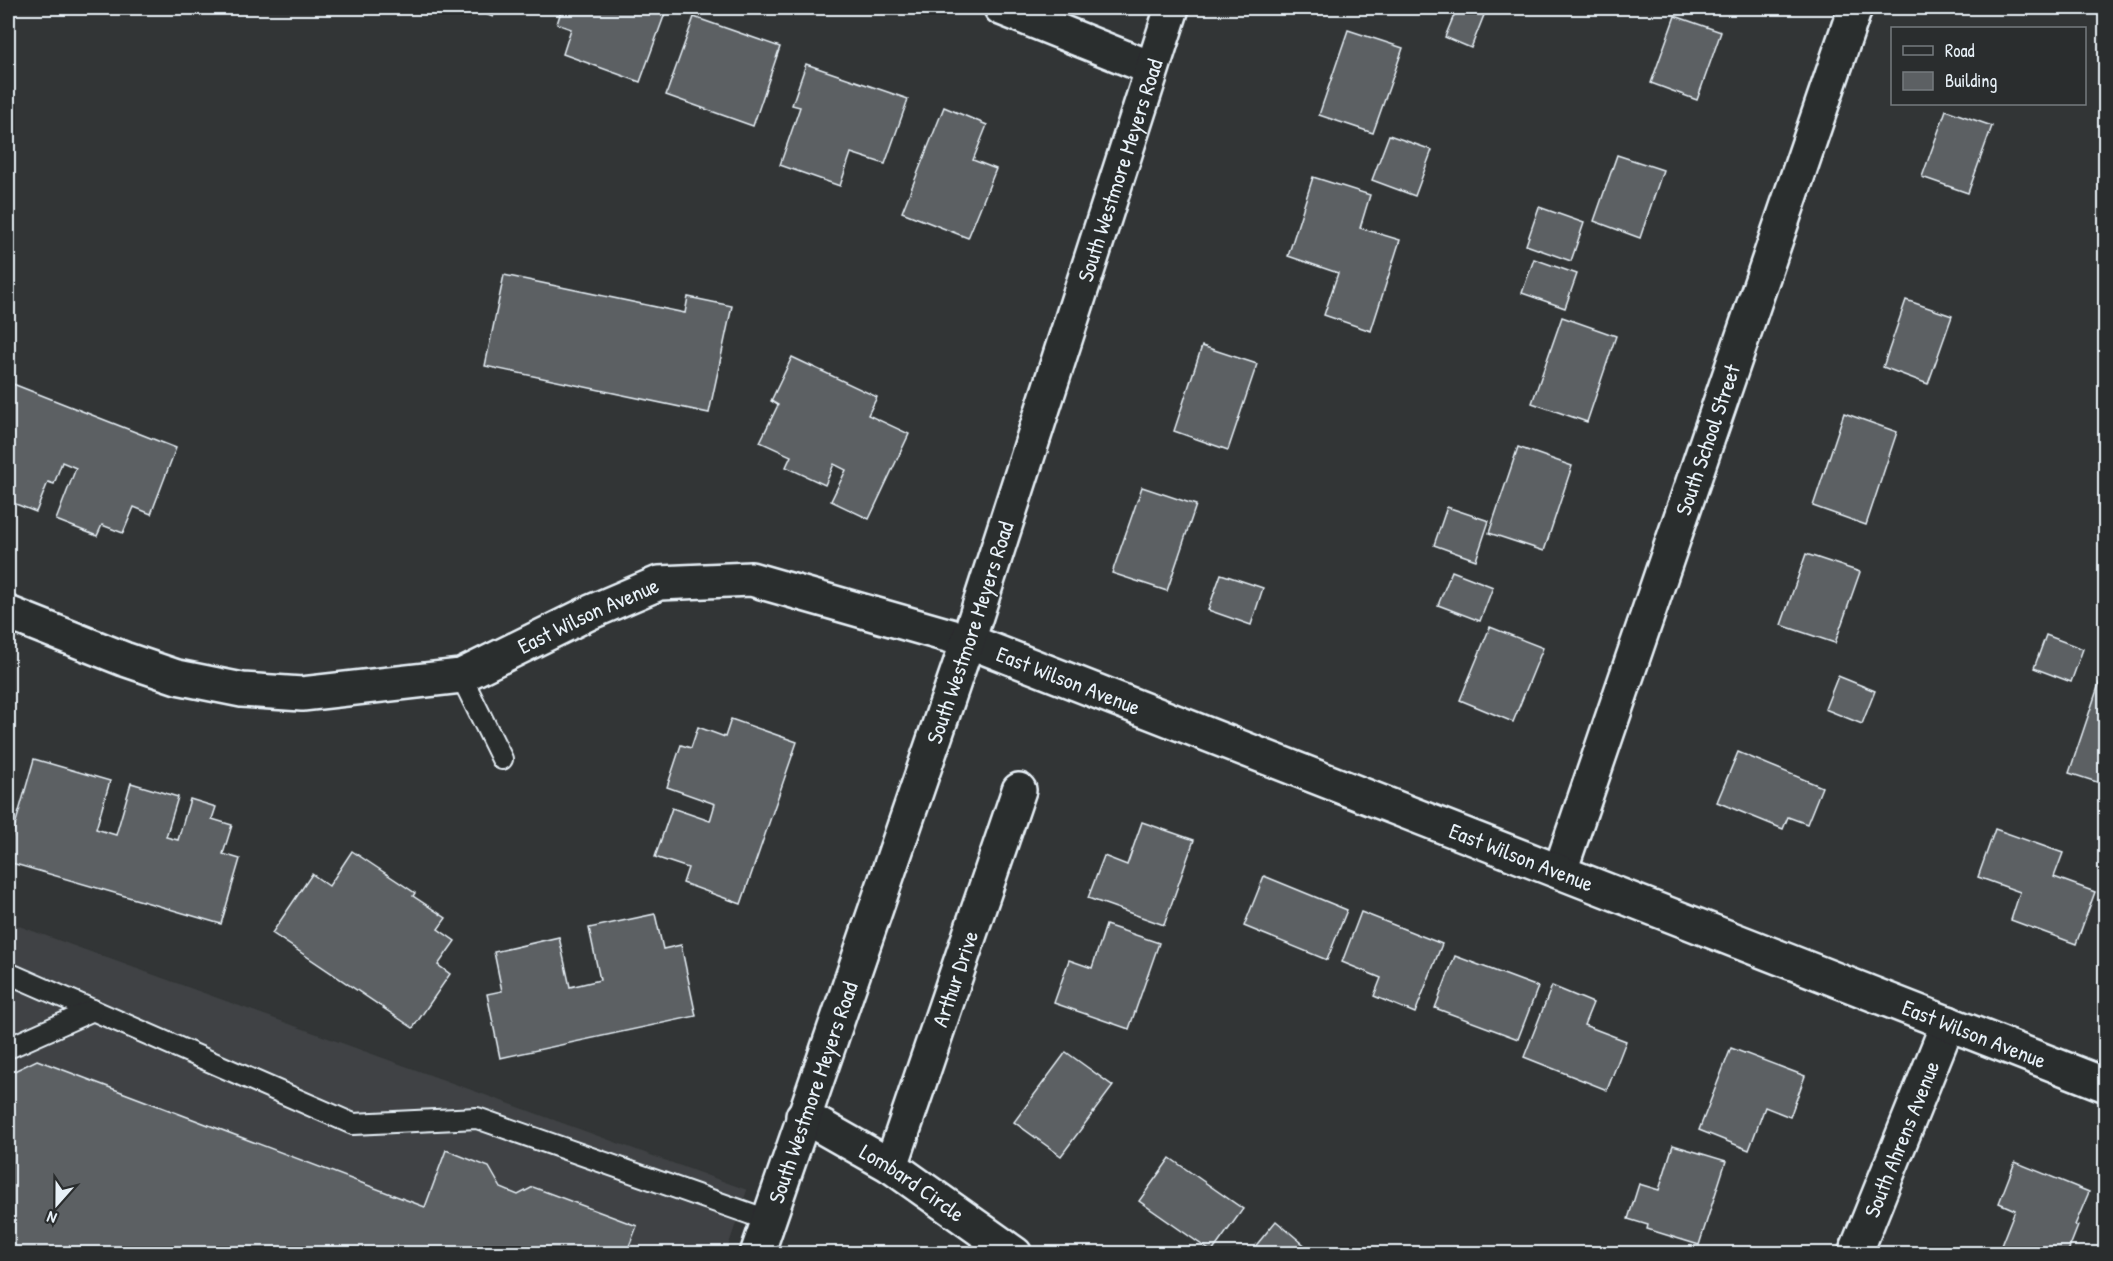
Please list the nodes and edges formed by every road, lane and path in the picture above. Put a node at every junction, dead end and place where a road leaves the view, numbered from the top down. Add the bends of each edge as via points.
1 (1001, 8) edge
2 (1172, 8) edge
3 (1855, 8) edge
4 (1151, 68) junction
5 (8, 613) edge
6 (968, 641) junction
7 (461, 676) junction
8 (502, 759) dead end
9 (1019, 790) dead end
10 (1560, 871) junction
11 (8, 973) edge
12 (93, 1010) junction
13 (1948, 1023) junction
14 (8, 1048) edge
15 (2106, 1085) edge
16 (803, 1116) junction
17 (891, 1166) junction
18 (768, 1221) junction
19 (757, 1254) edge
20 (1016, 1254) edge
21 (1855, 1254) edge

1 - 4 street
2 - 4 street, South Westmore Meyers Road
3 - 10 street, South School Street
4 - 6 street, South Westmore Meyers Road
5 - 7 street, East Wilson Avenue via 177,677 242,690 302,694
6 - 7 street, East Wilson Avenue via 751,579 659,583
6 - 10 street, East Wilson Avenue
6 - 16 street, South Westmore Meyers Road
7 - 8 lane
9 - 17 street, Arthur Drive
10 - 13 street, East Wilson Avenue
11 - 12 lane
12 - 14 lane
12 - 18 lane via 353,1124 477,1118
13 - 15 street, East Wilson Avenue
13 - 21 street, South Ahrens Avenue
16 - 17 street, Lombard Circle
16 - 18 street, South Westmore Meyers Road
17 - 20 street, Lombard Circle
18 - 19 street, South Westmore Meyers Road

